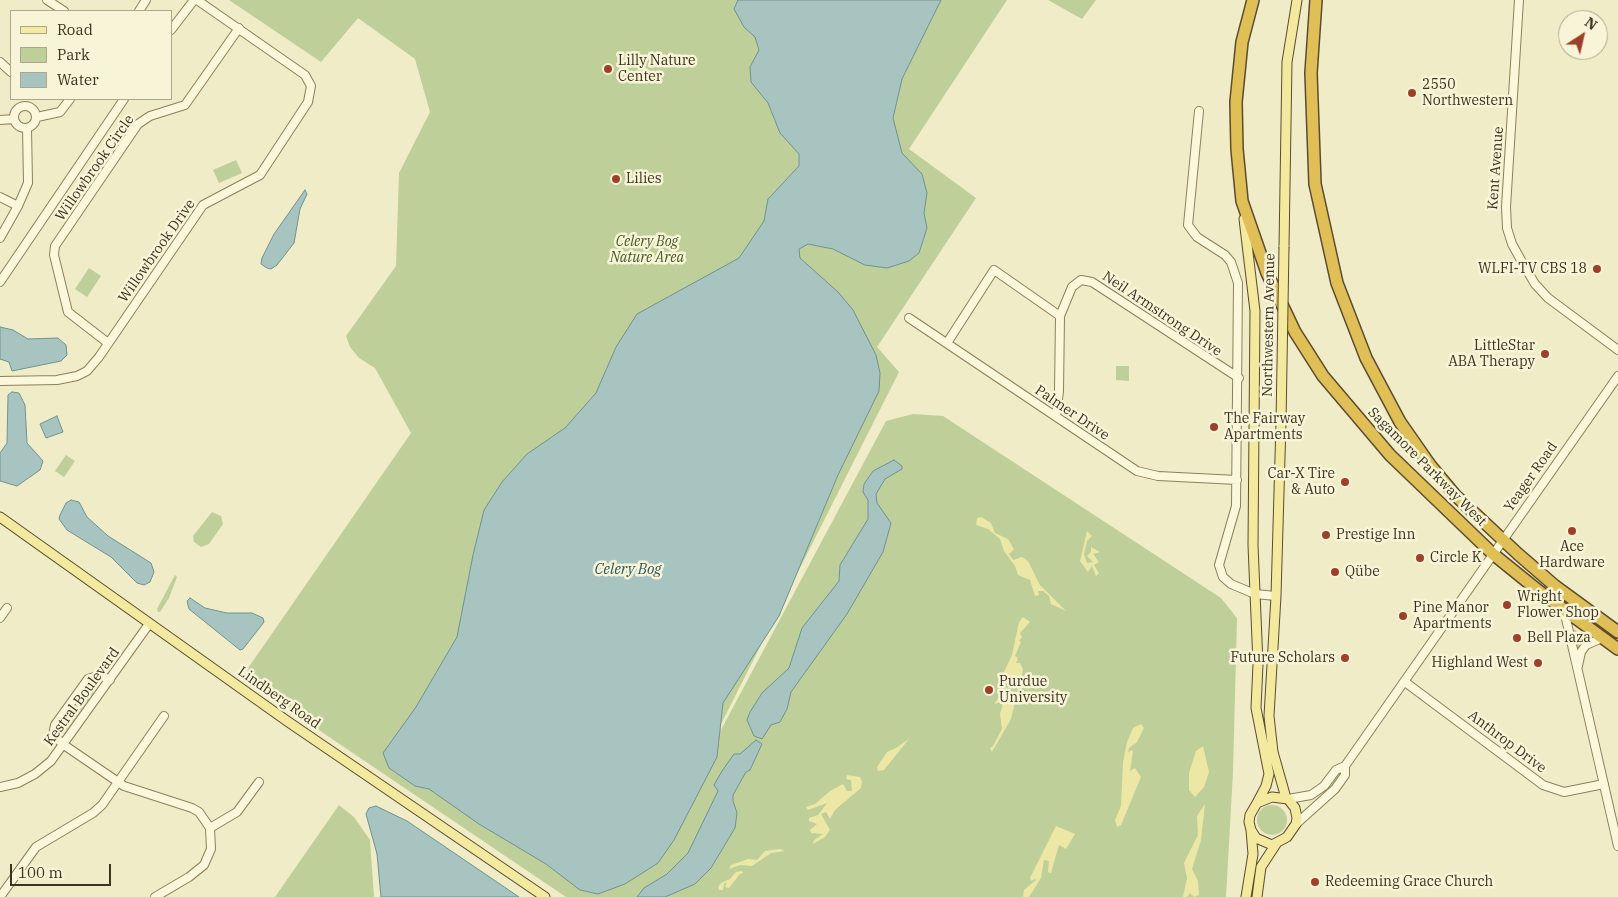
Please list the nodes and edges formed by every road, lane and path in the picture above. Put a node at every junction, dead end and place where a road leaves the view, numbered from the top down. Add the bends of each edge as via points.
1 (47, 0) edge
2 (196, 0) edge
3 (1253, 0) edge
4 (1297, 0) edge
5 (1316, 0) edge
6 (1519, 0) edge
7 (62, 10) edge
8 (239, 28) junction
9 (172, 29) edge
10 (0, 62) edge
11 (10, 71) edge
12 (69, 100) edge
13 (123, 100) edge
14 (23, 102) edge
15 (1199, 111) dead end
16 (36, 117) junction
17 (14, 119) junction
18 (0, 120) edge
19 (27, 128) junction
20 (0, 197) edge
21 (1242, 201) junction
22 (18, 206) junction
23 (0, 238) edge
24 (0, 282) edge
25 (1060, 316) junction
26 (909, 318) dead end
27 (108, 343) junction
28 (946, 343) junction
29 (1618, 350) edge
30 (1618, 376) edge
31 (1238, 378) junction
32 (0, 381) edge
33 (1056, 416) junction
34 (1237, 480) junction
35 (0, 517) edge
36 (1502, 541) junction
37 (1493, 554) junction
38 (1255, 594) junction
39 (1276, 596) junction
40 (7, 608) dead end
41 (1564, 610) junction
42 (0, 618) edge
43 (149, 624) junction
44 (1618, 632) edge
45 (1602, 638) junction
46 (1618, 649) edge
47 (1578, 668) junction
48 (110, 680) junction
49 (1405, 682) junction
50 (164, 716) dead end
51 (64, 745) junction
52 (1346, 766) junction
53 (118, 782) junction
54 (259, 782) dead end
55 (1604, 784) junction
56 (0, 787) edge
57 (1287, 799) junction
58 (1257, 802) junction
59 (1296, 824) junction
60 (210, 828) junction
61 (1251, 830) junction
62 (1276, 844) junction
63 (1618, 846) edge
64 (0, 897) edge
65 (155, 897) edge
66 (545, 897) edge
67 (1246, 897) edge
68 (1257, 897) edge

1 - 7 street
2 - 8 street, Willowbrook Drive
2 - 9 street, Willowbrook Drive
3 - 21 highway, Sagamore Parkway West via 1242,42 1236,102
4 - 39 main road, Northwestern Avenue, bridge via 1287,62
5 - 36 highway, Sagamore Parkway West via 1311,73 1315,184 1337,283 1366,358 1400,422 1455,495
6 - 29 street, Kent Avenue via 1507,228 1512,244 1535,284 1548,298
8 - 27 street, Willowbrook Circle via 184,105 150,116 138,124 55,246 54,254 68,312
8 - 27 street, Willowbrook Drive via 305,75 311,86 308,102 260,175 203,205
10 - 11 street
12 - 16 street via 60,112
13 - 24 street
14 - 16 street via 34,110
14 - 17 street
15 - 31 street, Neil Armstrong Drive via 1188,225 1197,237 1225,255 1236,272
16 - 19 street via 35,123
17 - 18 street
17 - 19 street via 20,127
19 - 22 street via 28,183
20 - 22 street
21 - 37 highway, Sagamore Parkway West via 1276,294 1294,332 1323,376 1390,455
21 - 38 main road, Northwestern Avenue via 1255,311
22 - 23 street
25 - 28 street via 994,270
25 - 31 street, Neil Armstrong Drive via 1072,287 1081,280 1092,282
25 - 33 street
26 - 28 street, Palmer Drive
27 - 32 street, Willowbrook Drive via 87,370 77,376 57,380
28 - 33 street, Palmer Drive
30 - 36 street, Yeager Road
31 - 34 street, Neil Armstrong Drive
33 - 34 street, Palmer Drive via 1137,471 1158,476
34 - 38 street, Neil Armstrong Drive via 1235,512 1219,565 1226,581
35 - 43 main road, Lindberg Road
36 - 37 street, Yeager Road
36 - 44 highway, Sagamore Parkway West via 1555,586
37 - 41 highway, Sagamore Parkway West
37 - 49 street, Yeager Road
38 - 39 street, Neil Armstrong Drive
38 - 58 main road, Northwestern Avenue via 1256,708 1269,774
39 - 57 main road, Northwestern Avenue via 1269,716 1273,752
40 - 42 street
41 - 45 highway, Sagamore Parkway West
41 - 47 street
43 - 48 street, Kestral Boulevard
43 - 66 main road, Lindberg Road
45 - 46 highway, Sagamore Parkway West
45 - 47 street via 1586,645
47 - 55 street
48 - 51 street, Kestral Boulevard
48 - 51 street via 100,675 88,679 55,725 53,734
49 - 52 street, Yeager Road
49 - 55 street, Anthrop Drive via 1544,784 1564,792
50 - 53 street
51 - 53 street
51 - 56 street, Kestral Boulevard via 35,774 18,783
52 - 57 street, Yeager Road via 1336,770 1312,795
52 - 59 street, Yeager Road via 1345,775 1335,790
53 - 60 street via 192,808 199,812
53 - 64 street via 93,813 36,847
54 - 60 street via 237,812
55 - 63 street
57 - 58 main road via 1272,797
57 - 59 main road via 1296,813
58 - 61 main road via 1250,815
59 - 62 main road via 1287,837
60 - 65 street via 211,849 204,865
61 - 62 main road via 1261,841
61 - 67 main road via 1253,854
62 - 68 main road via 1261,867

